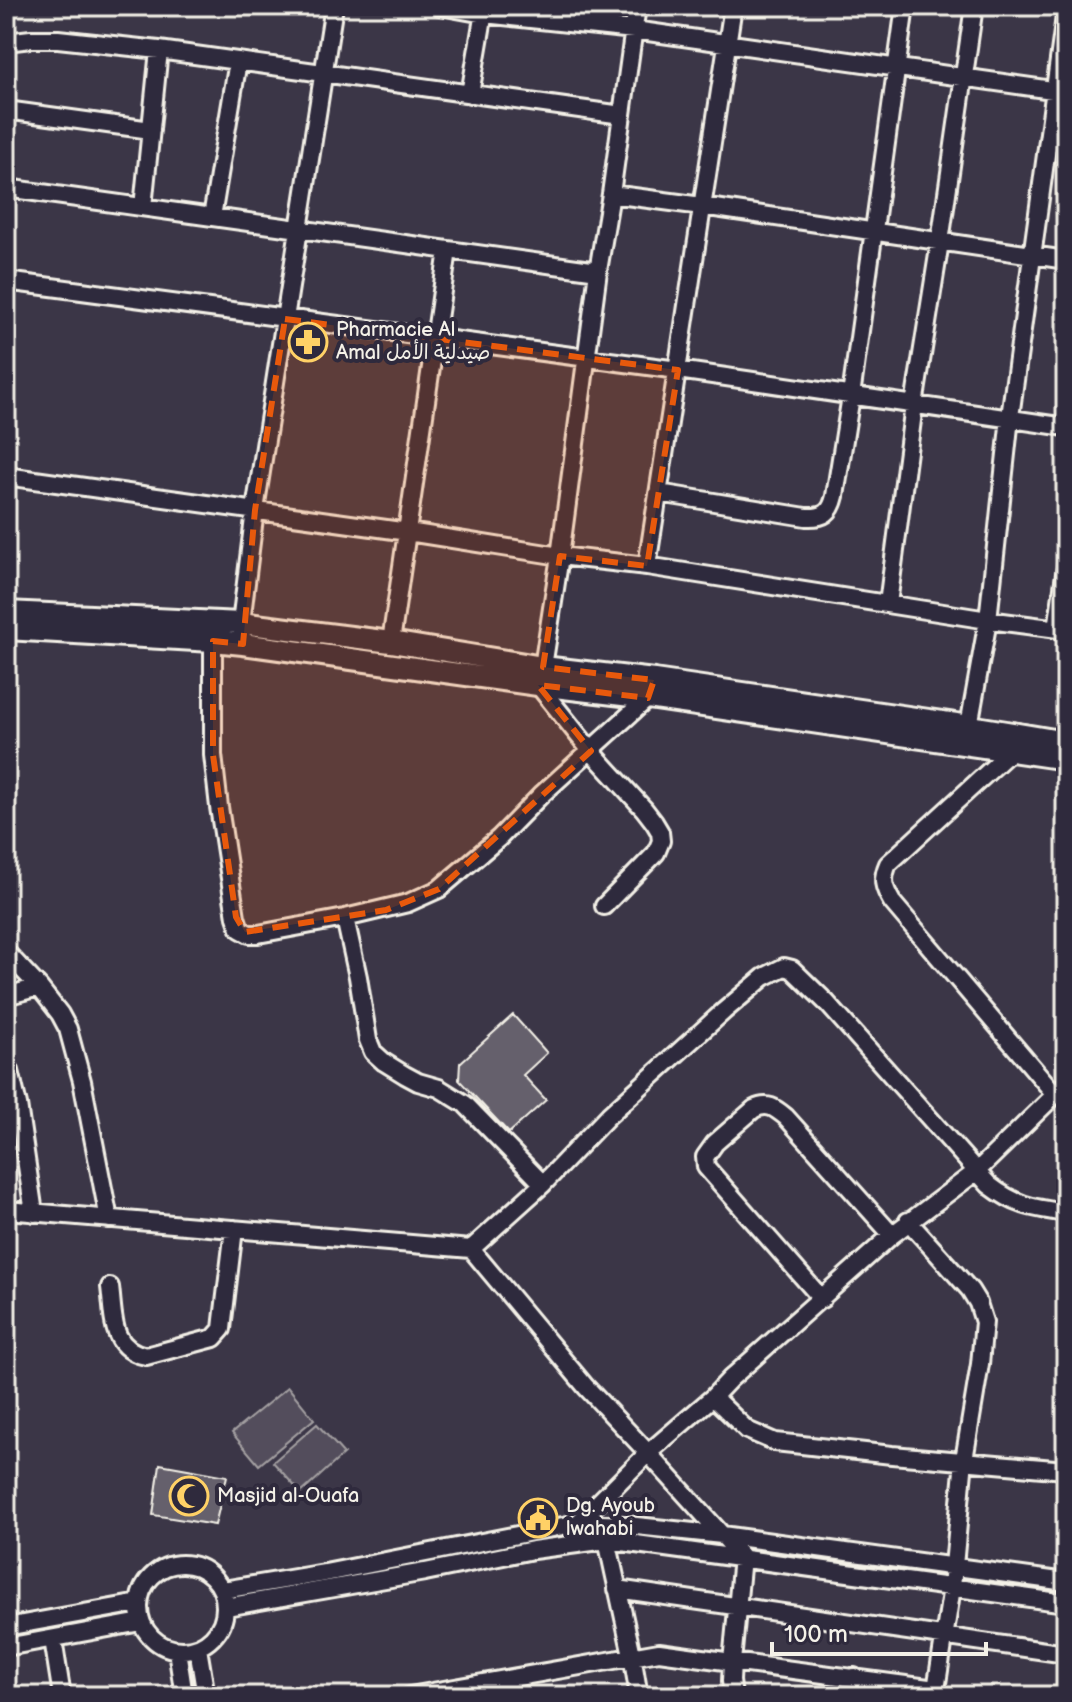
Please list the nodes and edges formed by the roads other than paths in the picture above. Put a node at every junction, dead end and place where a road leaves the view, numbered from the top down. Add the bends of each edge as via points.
1 (334, 6) edge
2 (440, 6) edge
3 (637, 6) edge
4 (733, 6) edge
5 (905, 6) edge
6 (974, 6) edge
7 (1066, 9) edge
8 (484, 10) edge
9 (634, 30) junction
10 (6, 42) edge
11 (728, 44) junction
12 (159, 50) junction
13 (238, 61) junction
14 (897, 68) junction
15 (323, 73) junction
16 (965, 78) junction
17 (1060, 91) edge
18 (470, 94) junction
19 (6, 110) edge
20 (622, 115) junction
21 (151, 130) junction
22 (6, 188) edge
23 (611, 194) junction
24 (702, 206) junction
25 (143, 207) junction
26 (212, 217) junction
27 (298, 229) junction
28 (873, 232) junction
29 (940, 242) junction
30 (448, 250) junction
31 (1032, 255) junction
32 (1066, 260) edge
33 (598, 271) junction
34 (6, 281) edge
35 (285, 319) junction
36 (436, 339) junction
37 (588, 358) junction
38 (678, 370) junction
39 (851, 396) junction
40 (914, 405) junction
41 (1010, 417) junction
42 (1066, 427) edge
43 (6, 476) edge
44 (659, 493) junction
45 (255, 510) junction
46 (408, 532) junction
47 (560, 556) junction
48 (647, 566) junction
49 (1066, 567) edge
50 (888, 604) junction
51 (6, 612) edge
52 (988, 620) junction
53 (241, 623) junction
54 (6, 629) edge
55 (1062, 629) edge
56 (213, 631) junction
57 (391, 642) junction
58 (243, 644) junction
59 (541, 676) junction
60 (651, 689) junction
61 (968, 736) junction
62 (1066, 742) edge
63 (1014, 743) junction
64 (591, 751) junction
65 (1066, 759) edge
66 (604, 906) dead end
67 (345, 918) junction
68 (6, 952) edge
69 (39, 987) junction
70 (6, 996) edge
71 (6, 1064) edge
72 (1061, 1089) edge
73 (977, 1171) junction
74 (543, 1184) junction
75 (6, 1210) edge
76 (34, 1213) junction
77 (1066, 1213) edge
78 (109, 1219) junction
79 (908, 1221) junction
80 (234, 1229) junction
81 (892, 1235) junction
82 (471, 1249) junction
83 (110, 1287) dead end
84 (822, 1299) junction
85 (713, 1397) junction
86 (648, 1453) junction
87 (964, 1460) junction
88 (1066, 1470) edge
89 (578, 1523) junction
90 (722, 1535) junction
91 (607, 1540) junction
92 (581, 1543) junction
93 (742, 1557) junction
94 (954, 1567) junction
95 (1066, 1582) edge
96 (952, 1587) junction
97 (617, 1589) junction
98 (224, 1599) junction
99 (139, 1603) junction
100 (1066, 1603) edge
101 (738, 1605) junction
102 (141, 1622) junction
103 (6, 1627) edge
104 (944, 1636) junction
105 (53, 1639) junction
106 (6, 1647) edge
107 (198, 1648) junction
108 (177, 1650) junction
109 (1066, 1654) edge
110 (632, 1655) junction
111 (732, 1662) junction
112 (854, 1677) junction
113 (935, 1692) edge
114 (62, 1696) edge
115 (184, 1696) edge
116 (206, 1696) edge
117 (410, 1696) edge
118 (639, 1696) edge
119 (733, 1696) edge
120 (852, 1696) edge

1 - 15 street
2 - 8 street
3 - 9 street
4 - 11 street
5 - 14 street
6 - 16 street
7 - 17 street
8 - 9 street
8 - 18 street
9 - 11 street
9 - 20 street
10 - 12 street via 58,39
11 - 14 street
11 - 24 street
12 - 13 street
12 - 21 street
13 - 15 street
13 - 26 street
14 - 16 street
14 - 28 street
15 - 18 street
15 - 27 street
16 - 17 street
16 - 29 street
17 - 31 street
18 - 20 street
19 - 21 street
20 - 23 street
21 - 25 street
22 - 25 street
23 - 24 street
23 - 33 street
24 - 28 street
24 - 38 street
25 - 26 street
26 - 27 street
27 - 30 street
27 - 35 street
28 - 29 street
28 - 39 street
29 - 31 street
29 - 40 street
30 - 33 street
30 - 36 street
31 - 32 street
31 - 41 street
33 - 37 street
34 - 35 street
35 - 36 street
35 - 45 street
36 - 37 street
36 - 46 street
37 - 38 street
37 - 47 street
38 - 39 street
38 - 44 street
39 - 40 street
39 - 44 street via 835,496 827,515 806,517
40 - 41 street
40 - 50 street
41 - 42 street
41 - 52 street
43 - 45 street
44 - 48 street
45 - 46 street
45 - 53 street
46 - 47 street
46 - 57 street
47 - 48 street
47 - 59 street
48 - 50 street
49 - 55 street
50 - 52 street
51 - 56 main road
52 - 55 street
52 - 61 street
53 - 56 main road
53 - 57 main road
53 - 58 street
54 - 56 main road
56 - 58 main road
56 - 67 street via 213,755 240,929 258,934
57 - 59 main road
58 - 59 main road
59 - 60 main road
59 - 64 street
60 - 61 main road
60 - 64 street
61 - 63 main road
62 - 63 main road
63 - 65 main road
63 - 72 street via 888,864 883,885 892,902
64 - 66 street via 644,809 661,841 656,853
64 - 67 street via 439,889 408,903
67 - 74 street via 368,1040 377,1057 465,1104
68 - 69 street
69 - 70 street
69 - 78 street via 68,1029
71 - 76 street via 18,1105
72 - 73 street
73 - 74 street via 827,1003 784,967 724,1011 609,1115
73 - 77 street via 1011,1201
73 - 79 street
74 - 82 street
75 - 76 street
76 - 78 street
78 - 80 street
79 - 81 street
79 - 87 street via 970,1290 982,1312
80 - 82 street
80 - 83 street via 222,1329 214,1338 146,1356 127,1349 115,1332
81 - 84 street
81 - 84 street via 772,1106 754,1109 715,1143 705,1157 706,1167
82 - 86 street
84 - 85 street
85 - 86 street
85 - 87 street via 747,1430 775,1442
86 - 89 street
86 - 90 street
87 - 88 street
87 - 94 street
89 - 90 street
89 - 92 street
89 - 98 street via 325,1573
90 - 93 street
90 - 94 street
91 - 92 street
91 - 93 street
91 - 97 street
92 - 98 street
93 - 96 street
93 - 101 street
94 - 95 street
94 - 96 street
96 - 100 street
96 - 104 street
97 - 101 street
97 - 110 street
98 - 99 street via 215,1578 204,1569 176,1563 150,1577
98 - 107 street via 219,1630
99 - 102 street
99 - 103 street
101 - 104 street
101 - 111 street
102 - 105 street
102 - 108 street via 158,1643
104 - 109 street
104 - 113 street
105 - 106 street
105 - 114 street
107 - 108 street
107 - 116 street
108 - 115 street
110 - 111 street via 659,1652
110 - 117 street
110 - 118 street
111 - 112 street
111 - 119 street
112 - 113 street
112 - 120 street

